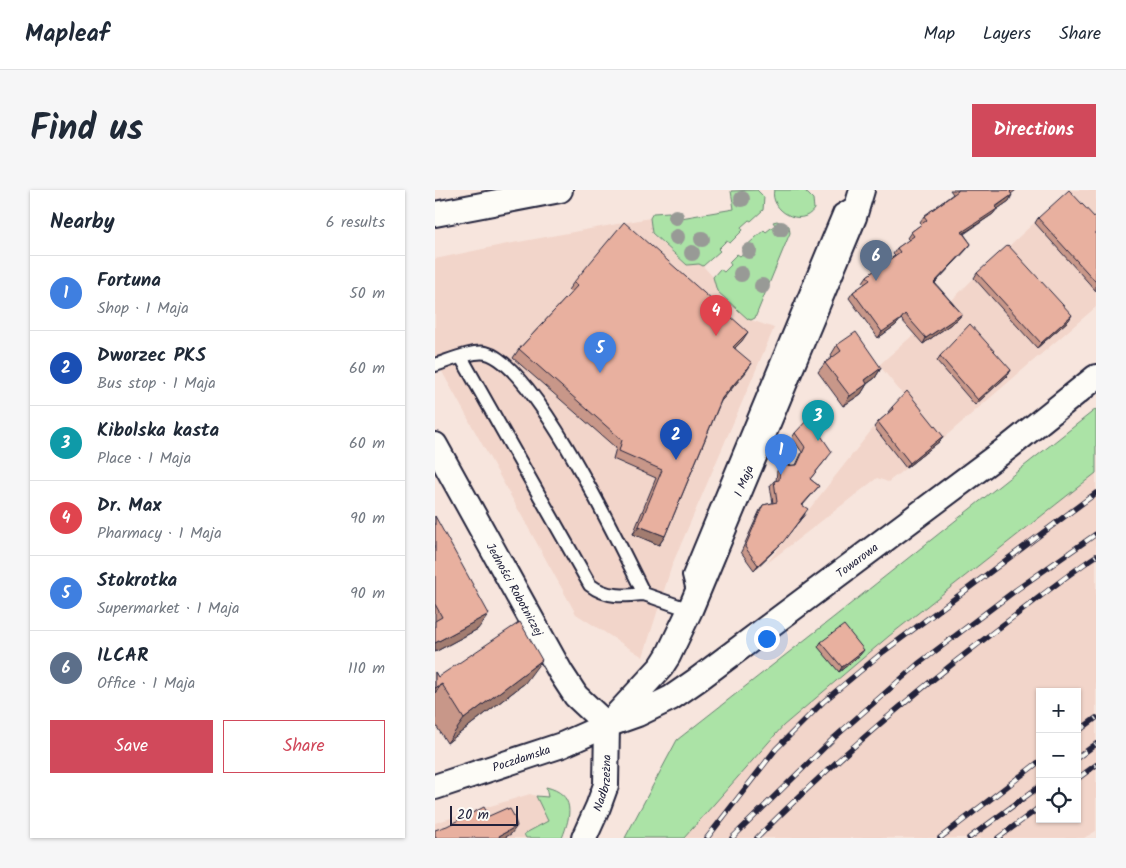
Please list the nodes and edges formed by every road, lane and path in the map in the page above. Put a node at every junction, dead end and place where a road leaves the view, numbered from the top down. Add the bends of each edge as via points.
1 (560, 190) edge
2 (861, 194) edge
3 (435, 214) edge
4 (461, 357) junction
5 (435, 365) edge
6 (1096, 378) edge
7 (435, 445) edge
8 (644, 594) junction
9 (693, 605) junction
10 (607, 725) junction
11 (435, 787) edge
12 (584, 838) edge

1 - 3 street
2 - 9 street, 1 Maja
4 - 5 lane
4 - 8 lane via 487,353 503,362 537,399 576,464
4 - 8 lane via 590,584 599,591 618,596
6 - 10 street, Towarowa via 697,680 671,698
7 - 10 street, Jedności Robotniczej via 561,673 576,696
8 - 9 lane
9 - 10 street, 1 Maja via 661,667
10 - 11 street, Poczdamska via 562,744
10 - 12 street, Nadbrzeżna via 606,785

